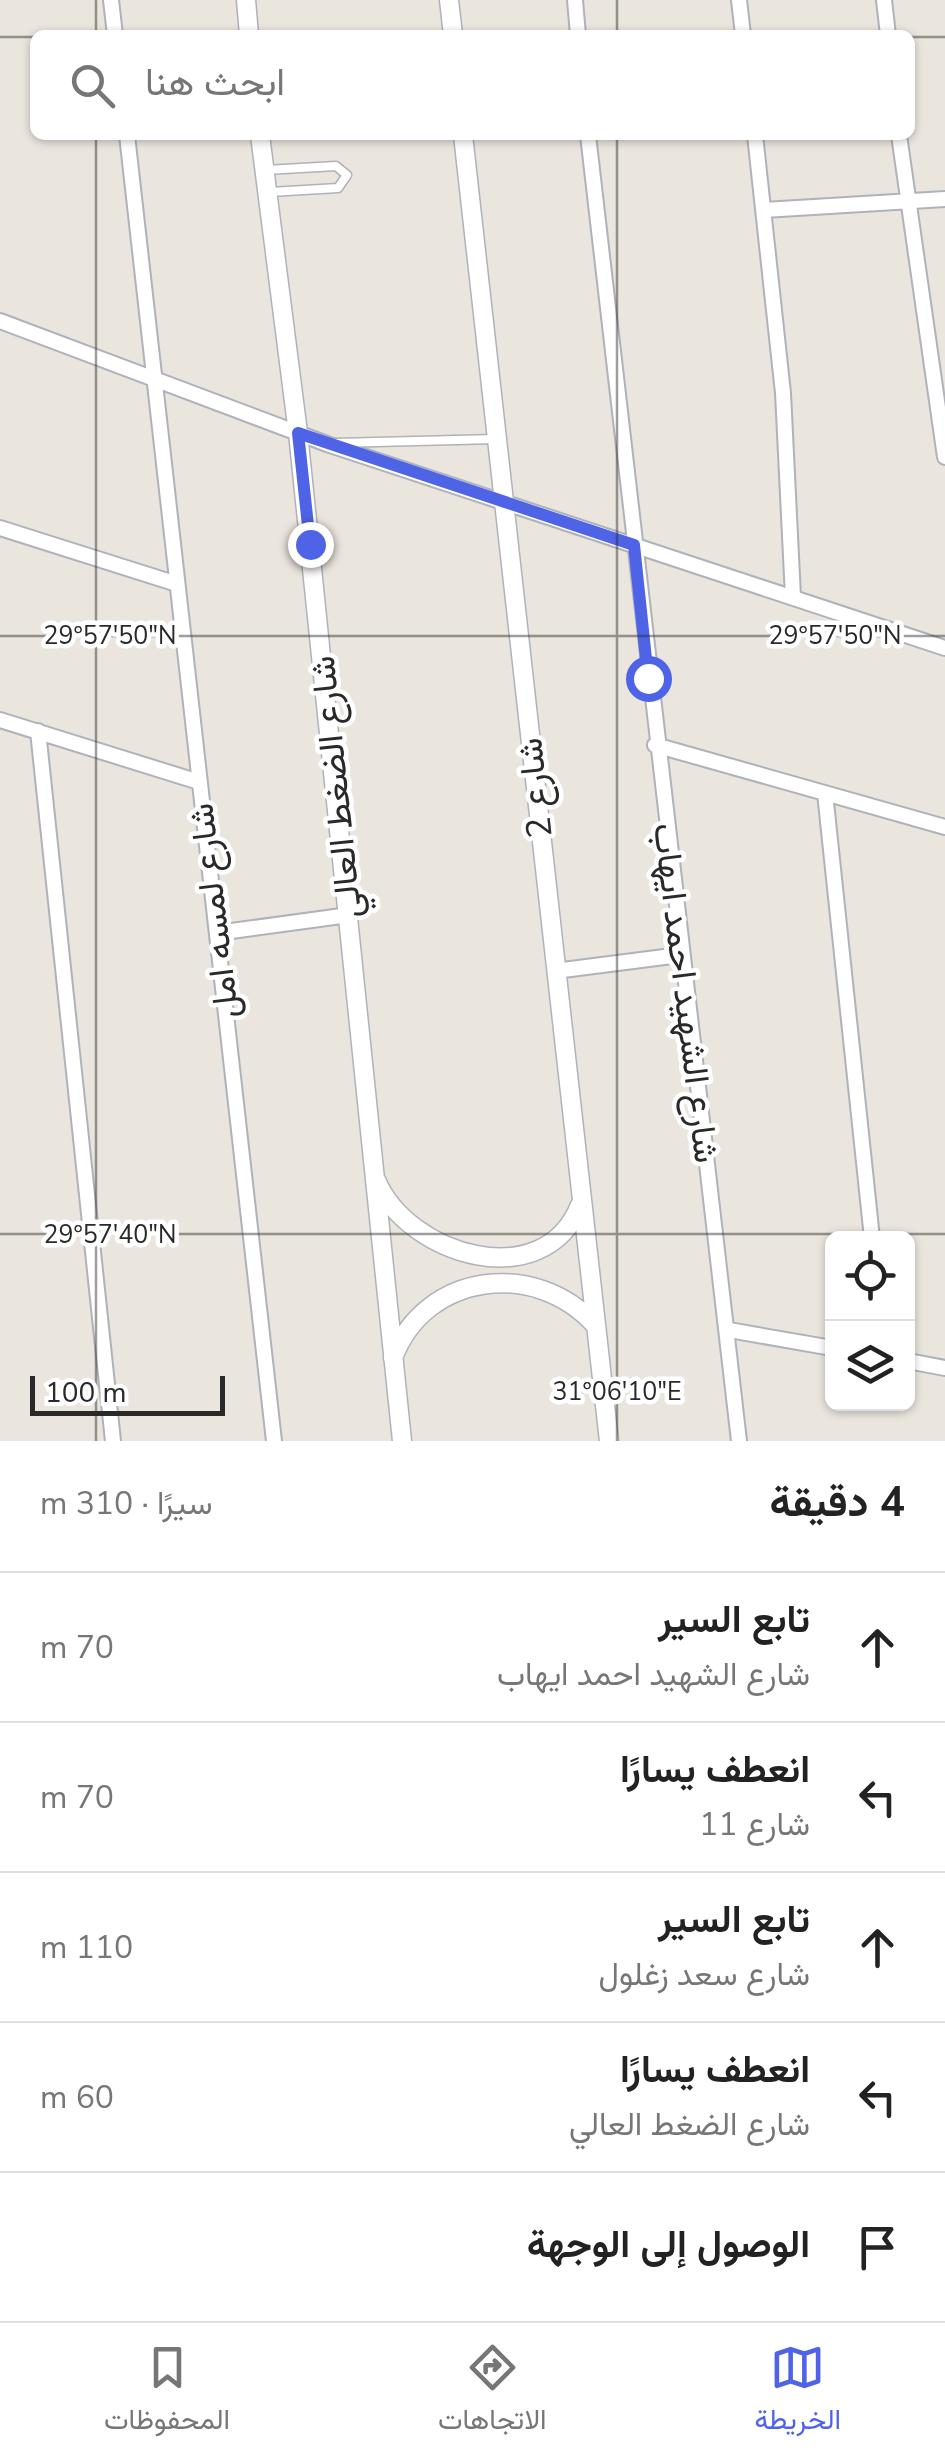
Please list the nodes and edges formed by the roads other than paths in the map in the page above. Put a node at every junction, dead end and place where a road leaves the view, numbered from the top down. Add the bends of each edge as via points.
1 (111, 0) edge
2 (449, 0) edge
3 (575, 0) edge
4 (739, 0) edge
5 (884, 0) edge
6 (248, 3) edge
7 (114, 30) edge
8 (249, 30) edge
9 (452, 30) edge
10 (578, 30) edge
11 (742, 30) edge
12 (887, 30) edge
13 (128, 140) edge
14 (260, 140) edge
15 (465, 140) edge
16 (589, 140) edge
17 (756, 140) edge
18 (900, 140) edge
19 (263, 170) junction
20 (266, 193) junction
21 (945, 199) edge
22 (907, 201) junction
23 (764, 210) junction
24 (0, 321) edge
25 (156, 382) junction
26 (298, 433) junction
27 (496, 439) junction
28 (327, 444) junction
29 (945, 457) edge
30 (503, 504) junction
31 (0, 528) edge
32 (634, 545) junction
33 (178, 584) junction
34 (793, 597) junction
35 (945, 648) edge
36 (0, 720) edge
37 (38, 731) junction
38 (656, 745) junction
39 (199, 782) junction
40 (825, 794) junction
41 (945, 827) edge
42 (350, 915) junction
43 (216, 933) junction
44 (680, 954) junction
45 (555, 971) junction
46 (372, 1170) junction
47 (581, 1202) junction
48 (871, 1231) edge
49 (596, 1326) junction
50 (729, 1330) junction
51 (825, 1347) edge
52 (392, 1360) junction
53 (915, 1362) edge
54 (945, 1368) edge
55 (113, 1441) edge
56 (274, 1441) edge
57 (402, 1441) edge
58 (608, 1441) edge
59 (739, 1441) edge

1 - 7 street
2 - 9 street
3 - 10 street
4 - 11 street
5 - 12 street
6 - 8 street
13 - 25 street, شارع لمسه امل
14 - 19 street, شارع الضغط العالي
15 - 27 street, شارع 2
16 - 32 street, شارع الشهيد احمد ايهاب
17 - 23 street
18 - 22 street
19 - 20 street, شارع الضغط العالي
19 - 20 lane via 336,166 347,174 338,188
20 - 26 street, شارع الضغط العالي
21 - 22 street
22 - 23 street
22 - 29 street
23 - 34 street via 790,476
24 - 25 street
25 - 26 street
25 - 33 street, شارع لمسه امل
26 - 28 street
26 - 42 street, شارع الضغط العالي
27 - 28 lane
27 - 30 street, شارع 2
28 - 30 street
30 - 32 street
30 - 45 street, شارع 2
31 - 33 street
32 - 34 street
32 - 38 street, شارع الشهيد احمد ايهاب
33 - 39 street, شارع لمسه امل
34 - 35 street
36 - 37 street
37 - 39 street
37 - 55 street
38 - 40 street
38 - 44 street, شارع الشهيد احمد ايهاب
39 - 43 street, شارع لمسه امل
40 - 41 street
40 - 48 street
42 - 43 street
42 - 46 street, شارع الضغط العالي
43 - 56 street, شارع لمسه امل
44 - 45 street
44 - 50 street, شارع الشهيد احمد ايهاب
45 - 47 street, شارع 2
46 - 47 street via 408,1222 444,1245 484,1256 527,1256 552,1245
46 - 52 street, شارع الضغط العالي
47 - 49 street, شارع 2
49 - 52 street via 552,1291 514,1282 478,1285 431,1304 407,1329
49 - 58 street, شارع 2
50 - 51 street
50 - 59 street, شارع الشهيد احمد ايهاب
52 - 57 street, شارع الضغط العالي
53 - 54 street

